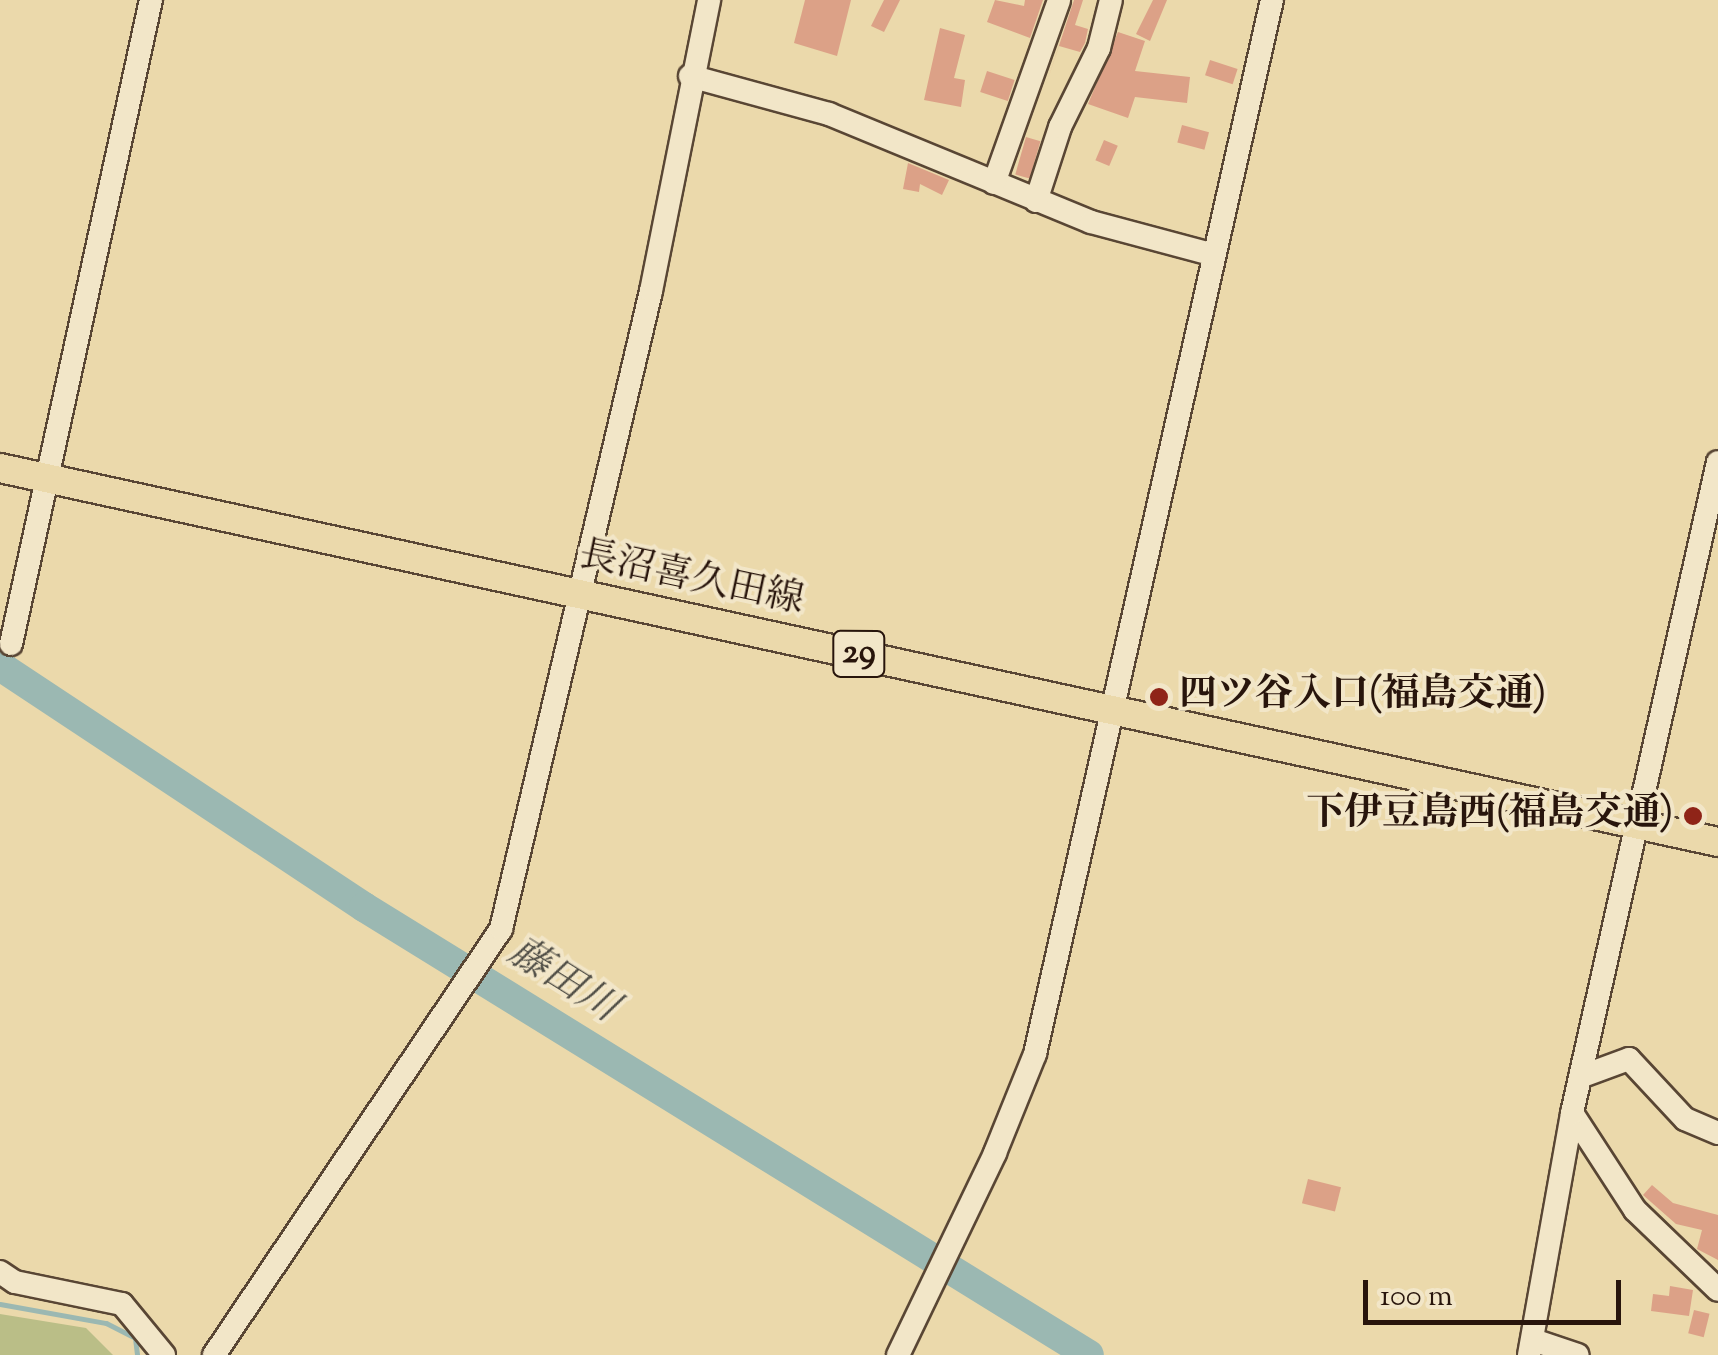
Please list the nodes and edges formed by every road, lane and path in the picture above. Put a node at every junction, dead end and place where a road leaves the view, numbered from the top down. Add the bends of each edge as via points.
1 (150, 0) edge
2 (709, 0) edge
3 (1058, 0) edge
4 (1111, 0) edge
5 (1272, 0) edge
6 (690, 76) junction
7 (994, 183) junction
8 (1036, 201) junction
9 (1214, 255) junction
10 (1718, 462) edge
11 (0, 468) edge
12 (46, 478) junction
13 (578, 594) junction
14 (11, 644) dead end
15 (1111, 709) junction
16 (1638, 824) junction
17 (1718, 842) edge
18 (1580, 1077) junction
19 (1572, 1113) junction
20 (1718, 1133) edge
21 (0, 1272) edge
22 (1718, 1290) edge
23 (1531, 1348) edge
24 (164, 1355) edge
25 (214, 1355) edge
26 (898, 1355) edge
27 (1578, 1355) edge

1 - 12 street
2 - 6 street
3 - 7 street
4 - 8 street
5 - 9 street
6 - 7 street via 829,114
6 - 13 street via 651,291
7 - 8 street
8 - 9 street
9 - 15 street
10 - 16 street
11 - 12 main road, 長沼喜久田線 / 29
12 - 13 main road, 長沼喜久田線 / 29
12 - 14 street
13 - 15 main road, 長沼喜久田線 / 29
13 - 25 street via 500,928
15 - 16 main road, 長沼喜久田線 / 29
15 - 26 street via 1035,1054
16 - 17 main road, 長沼喜久田線 / 29
16 - 18 street
18 - 19 street
18 - 20 street via 1629,1059 1685,1119
19 - 22 street via 1635,1210
19 - 23 street
21 - 24 street via 16,1282 122,1304
23 - 27 street

